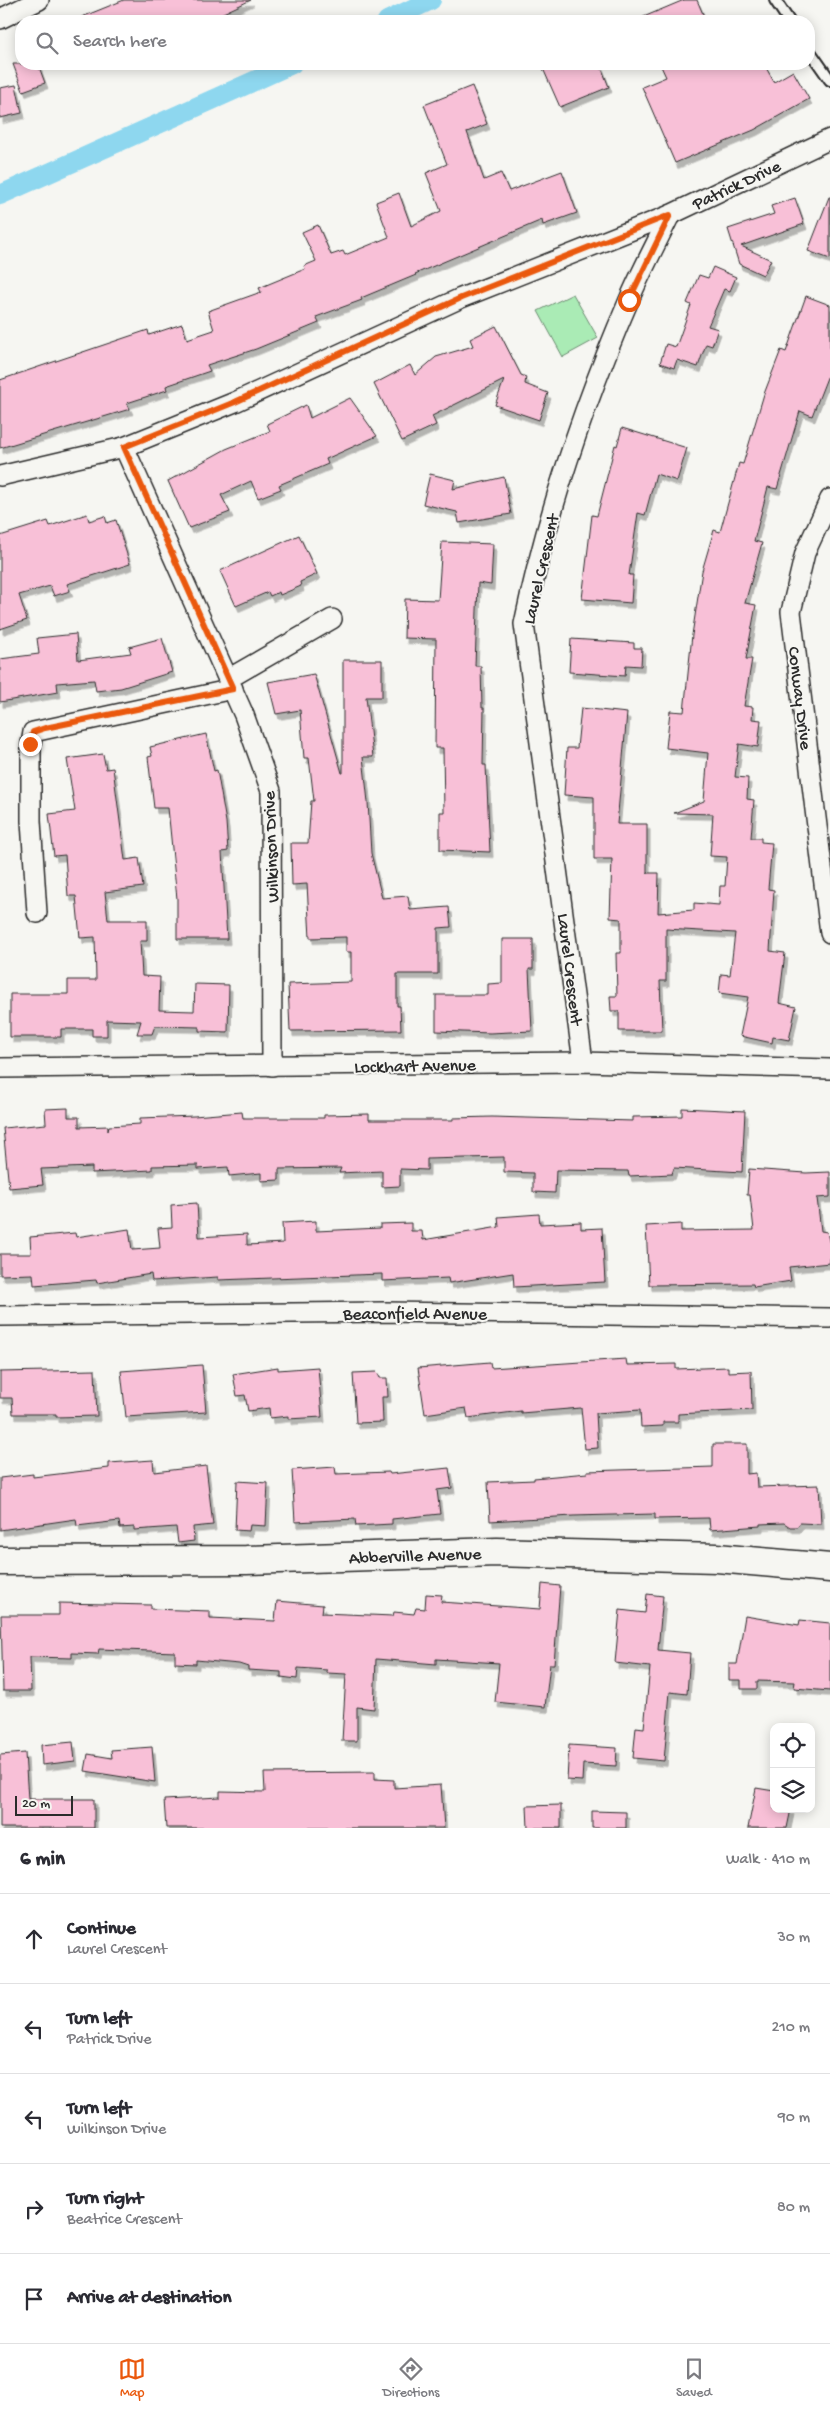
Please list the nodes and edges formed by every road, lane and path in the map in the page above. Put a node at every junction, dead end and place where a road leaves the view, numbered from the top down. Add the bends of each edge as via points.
1 (39, 0) edge
2 (775, 0) edge
3 (785, 15) edge
4 (0, 19) edge
5 (815, 59) edge
6 (830, 80) edge
7 (830, 139) edge
8 (670, 215) junction
9 (124, 447) junction
10 (0, 476) edge
11 (830, 499) edge
12 (332, 619) dead end
13 (230, 684) junction
14 (37, 913) dead end
15 (830, 933) edge
16 (583, 1062) junction
17 (272, 1066) junction
18 (0, 1068) edge
19 (830, 1069) edge
20 (0, 1316) edge
21 (830, 1318) edge
22 (0, 1561) edge
23 (830, 1568) edge

1 - 4 street
2 - 3 lane
5 - 6 lane
7 - 8 street, Patrick Drive
8 - 9 street, Patrick Drive via 461,298 235,402
8 - 16 street, Laurel Crescent via 629,300 578,430 540,555 524,624
9 - 10 street, Patrick Drive
9 - 13 street, Wilkinson Drive
11 - 15 street, Conway Drive via 805,553 791,612
12 - 13 street
13 - 14 street via 33,732 30,744 31,821
13 - 17 street, Wilkinson Drive via 271,791
16 - 17 street, Lockhart Avenue
16 - 19 street, Lockhart Avenue
17 - 18 street, Lockhart Avenue
20 - 21 street, Beaconfield Avenue via 384,1312
22 - 23 street, Abberville Avenue via 246,1560 497,1552 717,1558

